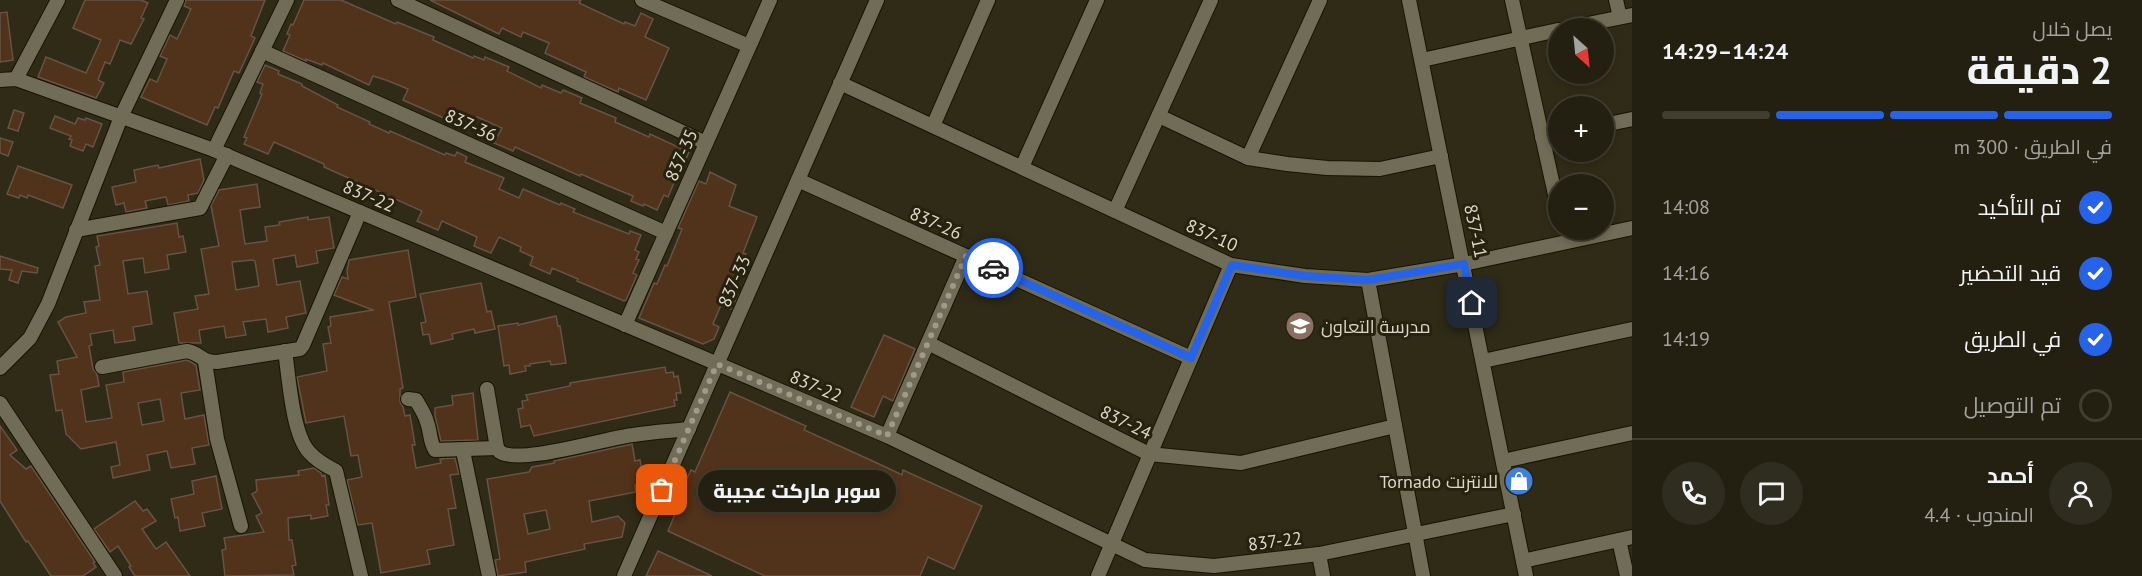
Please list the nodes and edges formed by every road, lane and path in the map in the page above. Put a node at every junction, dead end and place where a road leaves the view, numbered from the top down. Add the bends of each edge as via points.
1 (58, 0) edge
2 (177, 0) edge
3 (287, 0) edge
4 (398, 0) edge
5 (642, 0) edge
6 (770, 0) edge
7 (877, 0) edge
8 (988, 0) edge
9 (1097, 0) edge
10 (1211, 0) edge
11 (1320, 0) edge
12 (1409, 0) edge
13 (1512, 0) edge
14 (1616, 0) edge
15 (1626, 16) edge
16 (1548, 32) edge
17 (1520, 39) junction
18 (749, 46) junction
19 (262, 51) junction
20 (1422, 60) junction
21 (16, 79) junction
22 (0, 80) edge
23 (840, 83) junction
24 (1159, 116) junction
25 (121, 117) junction
26 (1632, 119) edge
27 (1614, 123) edge
28 (933, 126) junction
29 (1548, 136) edge
30 (1542, 137) junction
31 (706, 143) junction
32 (214, 150) junction
33 (227, 155) junction
34 (1441, 156) junction
35 (1248, 158) junction
36 (1022, 167) junction
37 (1550, 174) edge
38 (798, 180) junction
39 (1115, 211) junction
40 (360, 212) junction
41 (1632, 228) edge
42 (76, 230) junction
43 (1614, 230) edge
44 (666, 233) junction
45 (1551, 240) edge
46 (966, 256) junction
47 (1464, 264) junction
48 (1232, 265) junction
49 (1368, 280) junction
50 (625, 325) junction
51 (1632, 329) edge
52 (928, 343) junction
53 (285, 351) junction
54 (1191, 358) junction
55 (1483, 361) junction
56 (205, 362) junction
57 (717, 364) junction
58 (102, 367) dead end
59 (0, 368) edge
60 (487, 389) dead end
61 (408, 399) dead end
62 (0, 403) edge
63 (1395, 426) junction
64 (689, 429) junction
65 (1632, 434) edge
66 (887, 436) junction
67 (497, 448) junction
68 (463, 451) junction
69 (1149, 454) junction
70 (1503, 461) junction
71 (1514, 514) junction
72 (241, 526) dead end
73 (1415, 534) junction
74 (1625, 538) edge
75 (1111, 543) junction
76 (1319, 554) junction
77 (1523, 561) junction
78 (1215, 571) edge
79 (115, 576) edge
80 (361, 576) edge
81 (489, 576) edge
82 (624, 576) edge
83 (1098, 576) edge
84 (1323, 576) edge
85 (1423, 576) edge
86 (1526, 576) edge
87 (1627, 576) edge

1 - 21 street
2 - 25 street
3 - 19 street
4 - 31 street
5 - 18 street
6 - 18 street, 837-35
7 - 23 street, 837-33
8 - 28 street
9 - 36 street
10 - 24 street
11 - 35 street
12 - 20 street, 837-11
13 - 17 street
14 - 15 street
16 - 17 street
17 - 20 street
17 - 30 street
18 - 31 street, 837-35
19 - 32 street
19 - 44 street, 837-36
20 - 34 street, 837-11
21 - 22 street
21 - 25 street, 837-22
23 - 28 street, 837-10
23 - 38 street, 837-33
24 - 35 street
24 - 39 street
25 - 32 street, 837-22
25 - 42 street
26 - 27 street
28 - 36 street, 837-10
29 - 30 street
30 - 37 street
31 - 44 street, 837-35
32 - 33 street, 837-22
33 - 40 street, 837-22
33 - 42 street via 200,208
34 - 35 street via 1380,169 1327,168
34 - 47 street, 837-11
36 - 39 street, 837-10
38 - 46 street, 837-26
38 - 57 street, 837-33
39 - 48 street, 837-10
40 - 50 street, 837-22
40 - 53 street via 303,345
41 - 43 street, 837-10
42 - 59 street via 48,304 30,338
44 - 50 street, 837-35
45 - 47 street, 837-10
46 - 52 street
46 - 54 street, 837-26
47 - 49 street, 837-10
47 - 55 street, 837-11
48 - 49 street, 837-10
48 - 54 street
49 - 63 street
50 - 57 street, 837-22
51 - 55 street
52 - 66 street
52 - 69 street, 837-24
53 - 56 street
53 - 80 street via 299,434 308,451 336,471
54 - 69 street
55 - 70 street, 837-11
56 - 58 street via 187,351
56 - 72 street via 217,440
57 - 64 street, 837-33
57 - 66 street, 837-22
60 - 67 street
61 - 68 street via 416,400 424,415 429,441 435,450
62 - 79 street
63 - 69 street, 837-24 via 1241,463
63 - 73 street
64 - 67 street via 512,457
64 - 82 street, 837-33
65 - 70 street
66 - 75 street, 837-22
67 - 68 street
68 - 81 street
69 - 75 street
70 - 71 street, 837-11
71 - 73 street, 837-22
71 - 77 street, 837-11
73 - 76 street, 837-22
73 - 85 street
74 - 77 street
74 - 87 street
75 - 78 street, 837-22 via 1145,560
75 - 83 street
76 - 78 street, 837-22
76 - 84 street
77 - 86 street, 837-11

